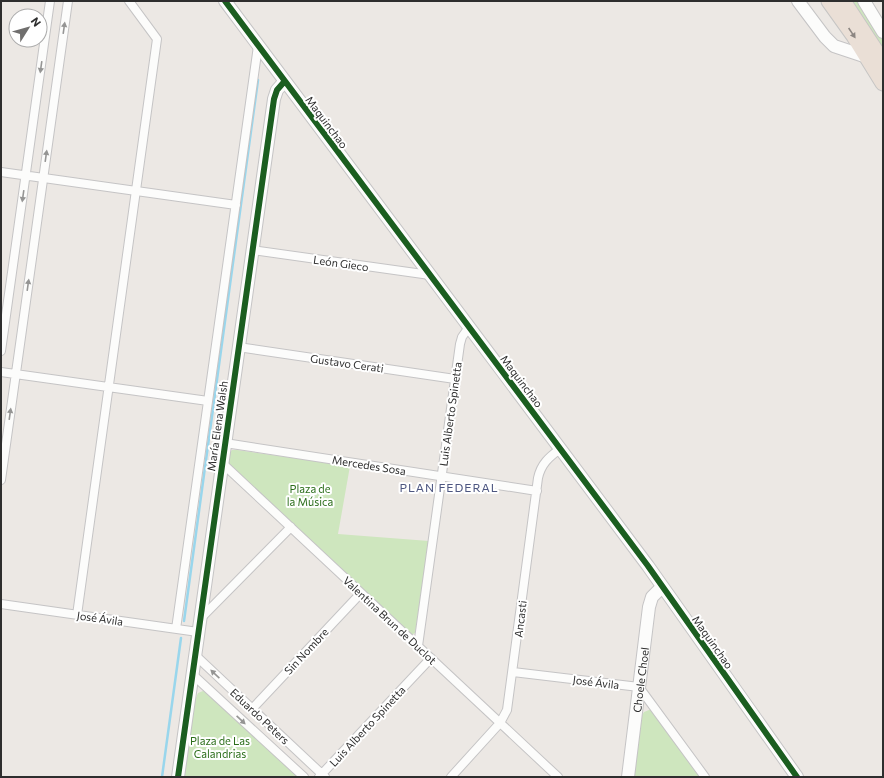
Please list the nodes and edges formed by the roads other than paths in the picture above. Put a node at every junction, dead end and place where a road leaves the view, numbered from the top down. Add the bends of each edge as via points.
1 (50, 1) edge
2 (68, 1) edge
3 (130, 1) edge
4 (225, 1) edge
5 (798, 1) edge
6 (829, 1) edge
7 (843, 1) edge
8 (864, 1) edge
9 (883, 32) edge
10 (258, 46) junction
11 (867, 57) junction
12 (883, 62) edge
13 (284, 82) junction
14 (883, 83) edge
15 (1, 172) edge
16 (26, 176) junction
17 (43, 178) junction
18 (136, 191) junction
19 (236, 205) junction
20 (252, 250) junction
21 (430, 275) junction
22 (468, 327) junction
23 (238, 347) junction
24 (1, 351) edge
25 (1, 372) edge
26 (16, 374) junction
27 (455, 379) junction
28 (109, 387) junction
29 (208, 401) junction
30 (225, 443) junction
31 (560, 449) junction
32 (222, 463) junction
33 (441, 476) junction
34 (1, 480) edge
35 (537, 491) junction
36 (291, 527) junction
37 (662, 587) junction
38 (361, 593) junction
39 (1, 604) edge
40 (77, 615) junction
41 (200, 620) junction
42 (176, 629) junction
43 (198, 632) junction
44 (418, 646) junction
45 (195, 655) junction
46 (431, 658) junction
47 (513, 672) junction
48 (192, 674) junction
49 (639, 687) junction
50 (252, 709) junction
51 (500, 723) junction
52 (322, 776) edge
53 (178, 777) edge
54 (304, 777) edge
55 (451, 777) edge
56 (558, 777) edge
57 (628, 777) edge
58 (705, 777) edge
59 (797, 777) edge

1 -> 16 street
17 -> 2 street
3 - 18 street via 158,38
4 - 10 street, Maquinchao
5 - 11 street via 834,46
6 -> 11 highway
7 - 12 highway
8 - 9 street
10 - 13 street, Maquinchao
10 - 19 street, María Elena Walsh
11 - 14 highway
13 - 20 street, María Elena Walsh via 274,99
13 - 21 street, Maquinchao
15 - 16 street
16 - 17 street
16 -> 24 street
17 - 18 street
26 -> 17 street
18 - 19 street
18 - 28 street
19 - 29 street, María Elena Walsh
20 - 21 street, León Gieco
20 - 23 street, María Elena Walsh
21 - 22 street, Maquinchao
22 - 27 street, Luis Alberto Spinetta via 460,342
22 - 31 street, Maquinchao
23 - 27 street, Gustavo Cerati
23 - 30 street, María Elena Walsh
25 - 26 street
26 - 28 street
34 -> 26 street
27 - 33 street, Luis Alberto Spinetta
28 - 29 street
28 - 40 street
29 - 42 street, María Elena Walsh
30 - 32 street, María Elena Walsh
30 - 33 street, Mercedes Sosa
31 - 35 street, Ancasti via 542,467
31 - 37 street, Maquinchao
32 - 36 street, Valentina Brun de Duclot
32 - 41 street, María Elena Walsh
33 - 35 street, Mercedes Sosa
33 - 44 street, Luis Alberto Spinetta
35 - 47 street, Ancasti
36 - 38 street, Valentina Brun de Duclot
36 - 41 street
37 - 49 street, Choele Choel via 654,593 650,601
37 - 59 street, Maquinchao
38 - 44 street, Valentina Brun de Duclot
38 - 50 street, Sin Nombre
39 - 40 street, José Ávila
40 - 42 street, José Ávila
41 - 43 street, María Elena Walsh
42 - 43 street, José Ávila
43 - 45 street, María Elena Walsh
44 - 46 street, Valentina Brun de Duclot
45 - 48 street, María Elena Walsh
50 -> 45 street, Eduardo Peters
46 - 51 street, Valentina Brun de Duclot
46 - 52 street, Luis Alberto Spinetta
47 - 49 street, José Ávila
47 - 51 street, Ancasti via 507,710
48 - 53 street, María Elena Walsh
48 -> 54 street, Eduardo Peters
49 - 57 street, Choele Choel
49 - 58 street
50 - 52 street, Eduardo Peters
51 - 55 street, Ancasti
51 - 56 street, Valentina Brun de Duclot

